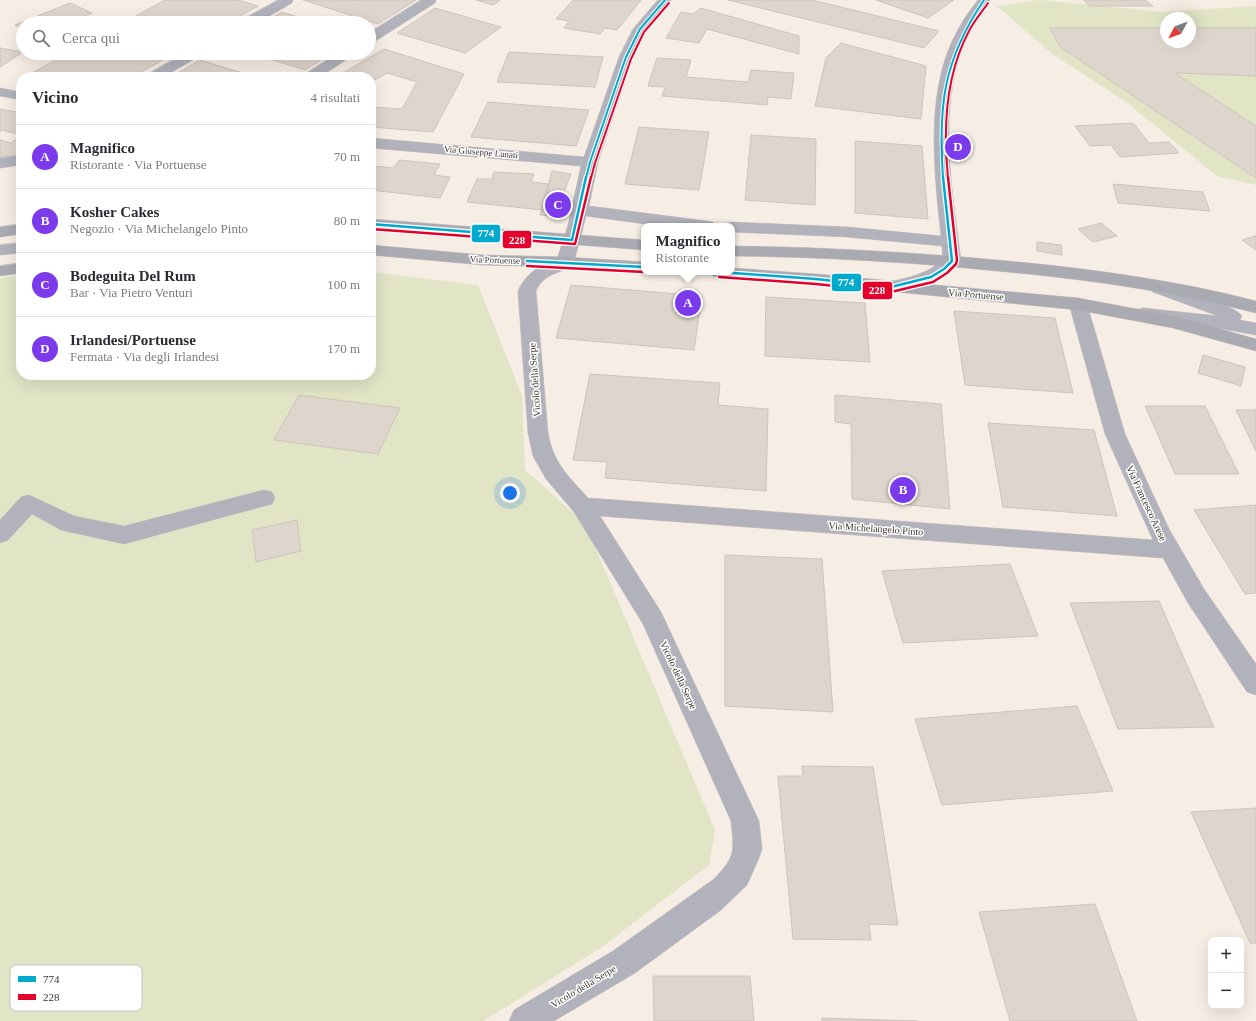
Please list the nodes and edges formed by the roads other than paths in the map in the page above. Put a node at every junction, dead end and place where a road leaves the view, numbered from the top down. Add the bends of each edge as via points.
1 (287, 0) edge
2 (430, 0) edge
3 (665, 0) edge
4 (984, 0) edge
5 (259, 16) edge
6 (376, 35) edge
7 (183, 60) edge
8 (336, 60) edge
9 (162, 72) edge
10 (318, 72) edge
11 (0, 92) edge
12 (16, 95) edge
13 (376, 143) edge
14 (16, 161) edge
15 (590, 162) junction
16 (0, 163) edge
17 (579, 210) junction
18 (675, 223) edge
19 (376, 225) edge
20 (735, 227) edge
21 (16, 230) edge
22 (0, 232) edge
23 (950, 242) junction
24 (641, 245) edge
25 (16, 248) edge
26 (0, 250) edge
27 (376, 250) edge
28 (568, 251) junction
29 (735, 251) edge
30 (952, 261) junction
31 (641, 266) edge
32 (16, 269) edge
33 (0, 271) edge
34 (735, 273) edge
35 (1145, 283) junction
36 (891, 287) junction
37 (1078, 304) junction
38 (1256, 307) edge
39 (1136, 314) junction
40 (1256, 328) edge
41 (1256, 345) edge
42 (264, 498) dead end
43 (582, 506) junction
44 (0, 534) edge
45 (1169, 550) junction
46 (1256, 684) edge
47 (525, 1021) edge

1 - 5 street
2 - 6 street
3 - 15 street via 640,29 626,57
4 - 23 street via 960,35 944,91 942,145
7 - 9 street
8 - 10 street
11 - 12 street
13 - 15 street, Via Giuseppe Lunati
14 - 16 street
15 - 17 street
17 - 18 street
17 - 28 street
19 - 28 main road, Via Portuense
20 - 23 street via 847,232
21 - 22 main road
23 - 30 street
24 - 28 main road, Via Portuense
25 - 26 street
27 - 28 main road, Via Portuense via 483,260
28 - 31 main road, Via Portuense
28 - 43 street, Vicolo della Serpe via 529,282 527,291 541,450 554,474
29 - 30 main road, Via Portuense via 850,253
30 - 35 main road, Via Portuense via 1042,269
30 - 36 street via 931,277
32 - 33 main road
34 - 36 main road, Via Portuense
35 - 38 main road, Via Portuense
35 - 40 street, Via Portuense via 1216,308
36 - 37 main road, Via Portuense
37 - 39 main road, Via Portuense
37 - 45 street, Via Francesco Arese via 1115,434
39 - 40 street, Via Portuense via 1179,316
39 - 41 main road, Via Portuense
42 - 44 street via 124,535 69,524 29,503
43 - 45 street, Via Michelangelo Pinto
43 - 47 street, Vicolo della Serpe via 653,619 746,821 748,849 737,875 711,900 624,962
45 - 46 street, Via Francesco Arese via 1196,596

